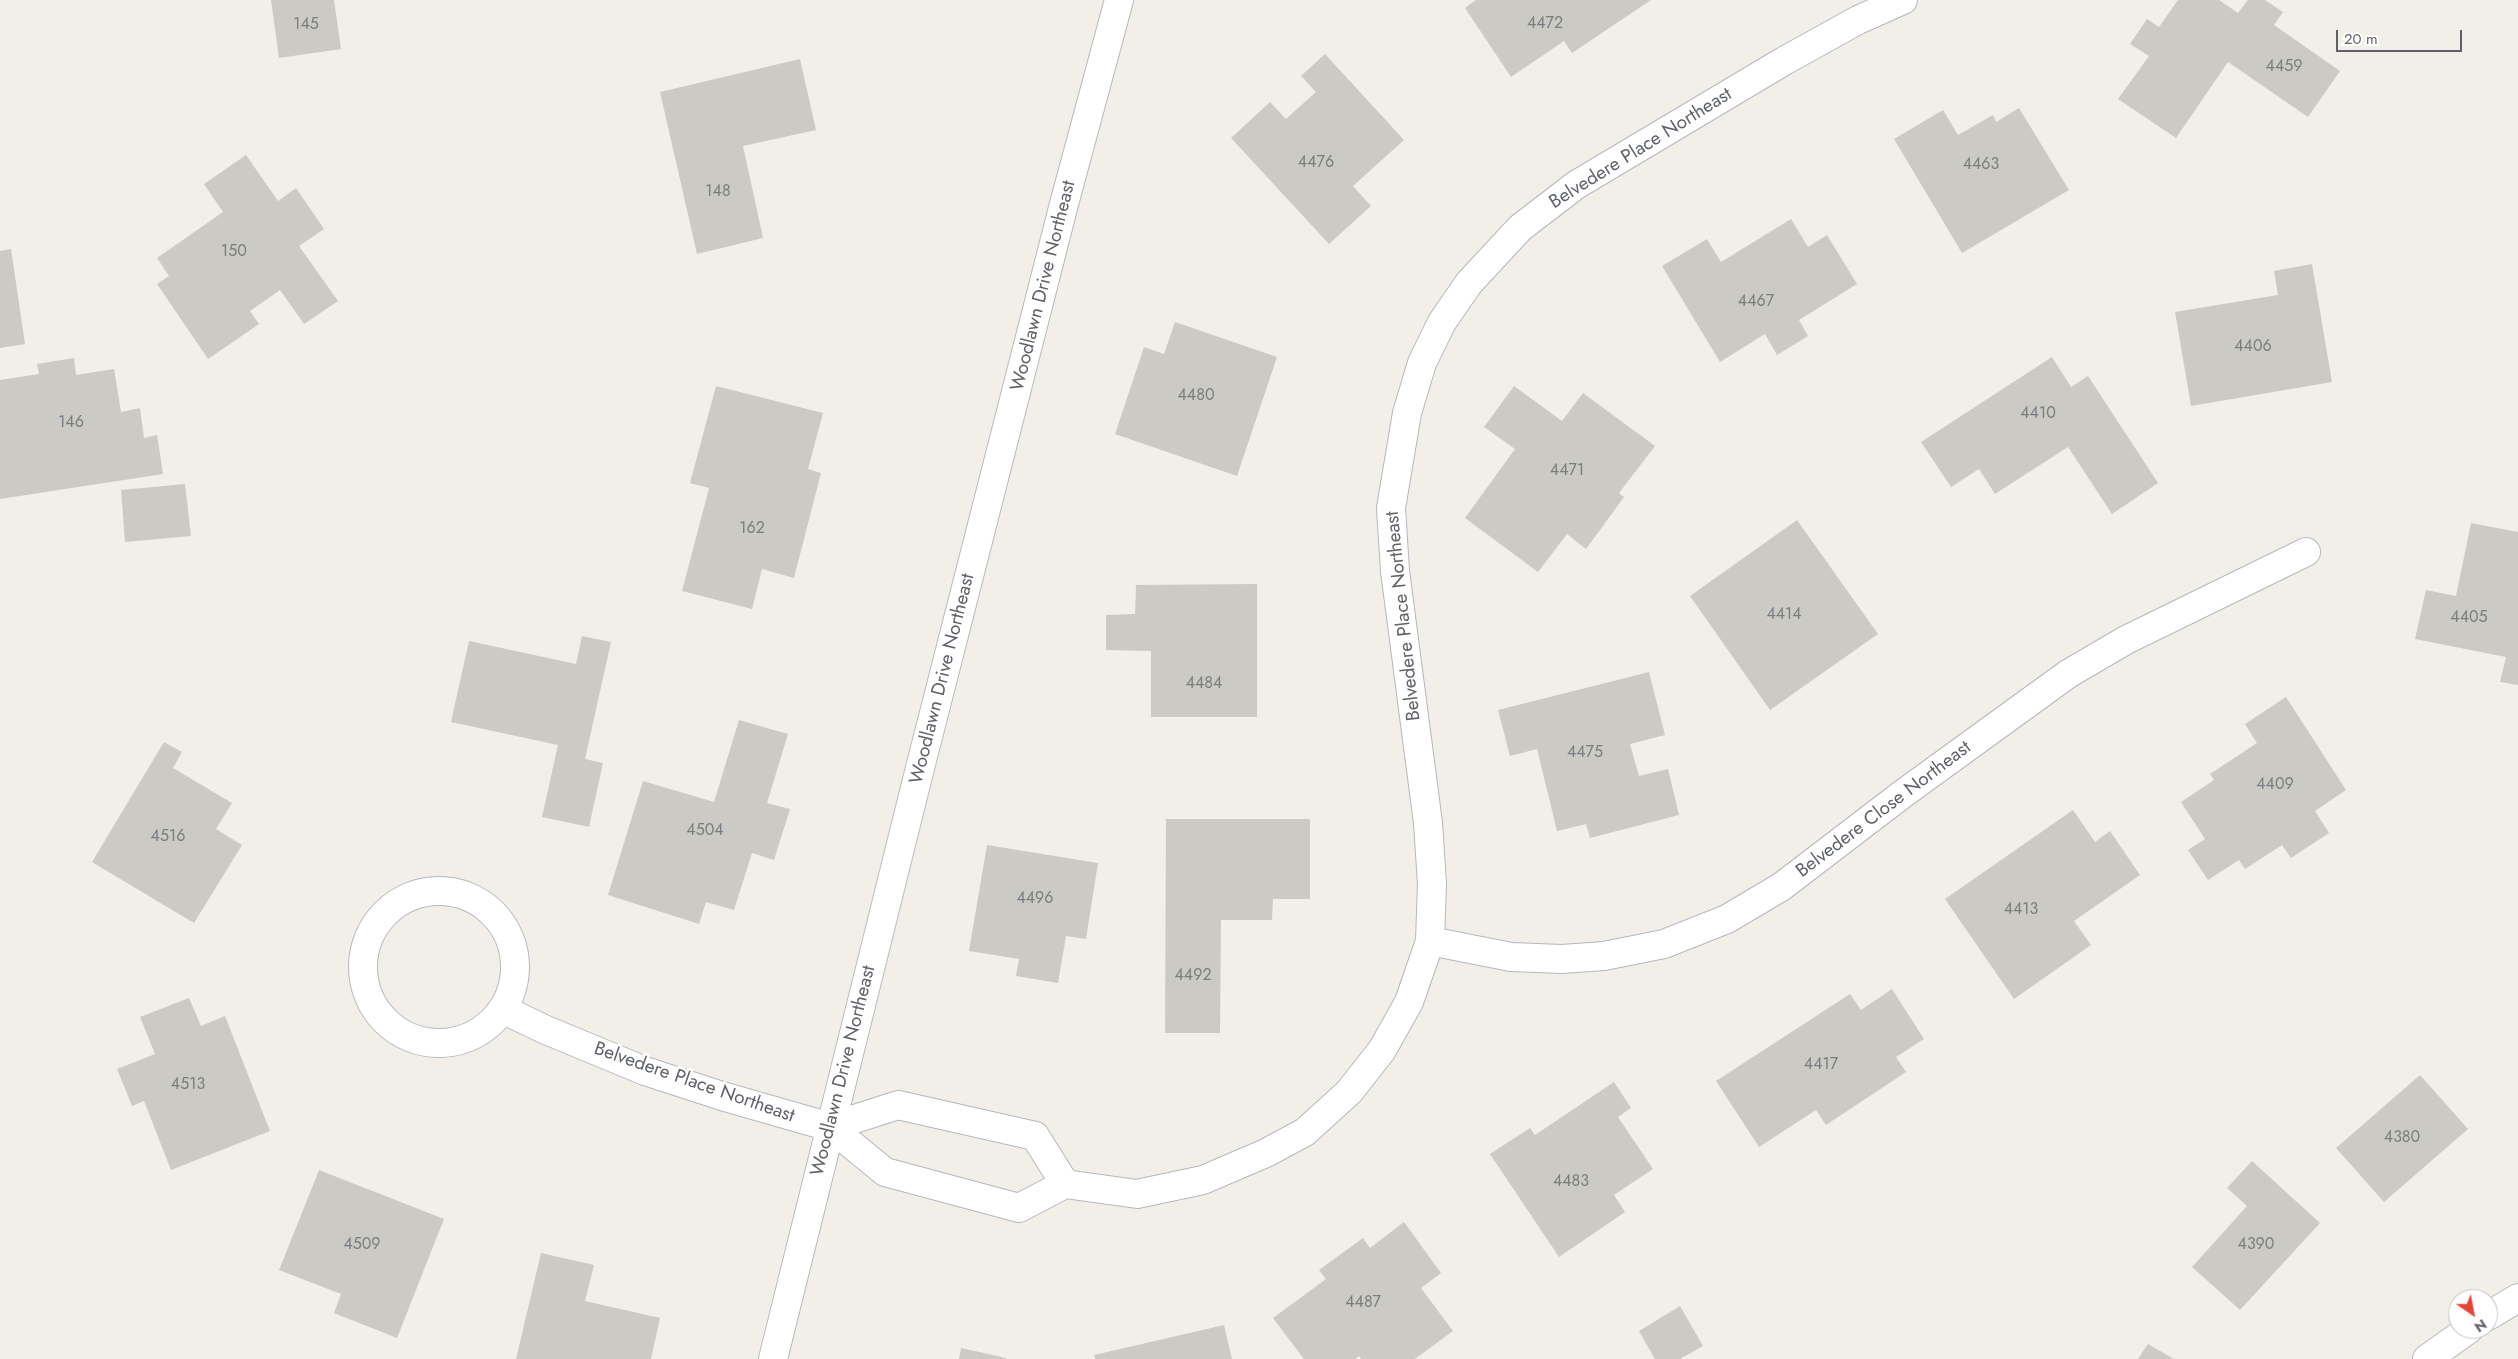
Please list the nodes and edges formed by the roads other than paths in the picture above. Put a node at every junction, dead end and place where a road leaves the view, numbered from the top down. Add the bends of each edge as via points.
1 (1120, 0) edge
2 (1902, 0) edge
3 (2306, 552) dead end
4 (1430, 941) junction
5 (504, 1010) junction
6 (830, 1127) junction
7 (1065, 1184) junction
8 (2518, 1298) edge
9 (2498, 1310) edge
10 (2454, 1339) edge
11 (774, 1359) edge
12 (2427, 1359) edge

1 - 6 street, Woodlawn Drive Northeast via 1064,204
2 - 4 street, Belvedere Place Northeast via 1784,61 1576,185 1520,228 1469,283 1442,322 1422,363 1407,413 1391,508 1395,570 1428,823 1432,884
3 - 4 street, Belvedere Close Northeast via 2126,640 2068,674 1781,887 1727,919 1664,944 1579,958 1510,956
4 - 7 street, Belvedere Place Northeast via 1409,1002 1382,1050 1349,1092 1305,1132 1203,1180 1137,1194
5 - 5 street via 517,975 511,938 489,908 456,891 418,892 386,910 365,941 362,978 375,1013 404,1037 441,1045 476,1035
5 - 6 street, Belvedere Place Northeast via 646,1070
6 - 7 street, Belvedere Place Northeast via 885,1172 1019,1208
6 - 7 street via 898,1105 1035,1136
6 - 11 street, Woodlawn Drive Northeast
8 - 9 street
10 - 12 street

